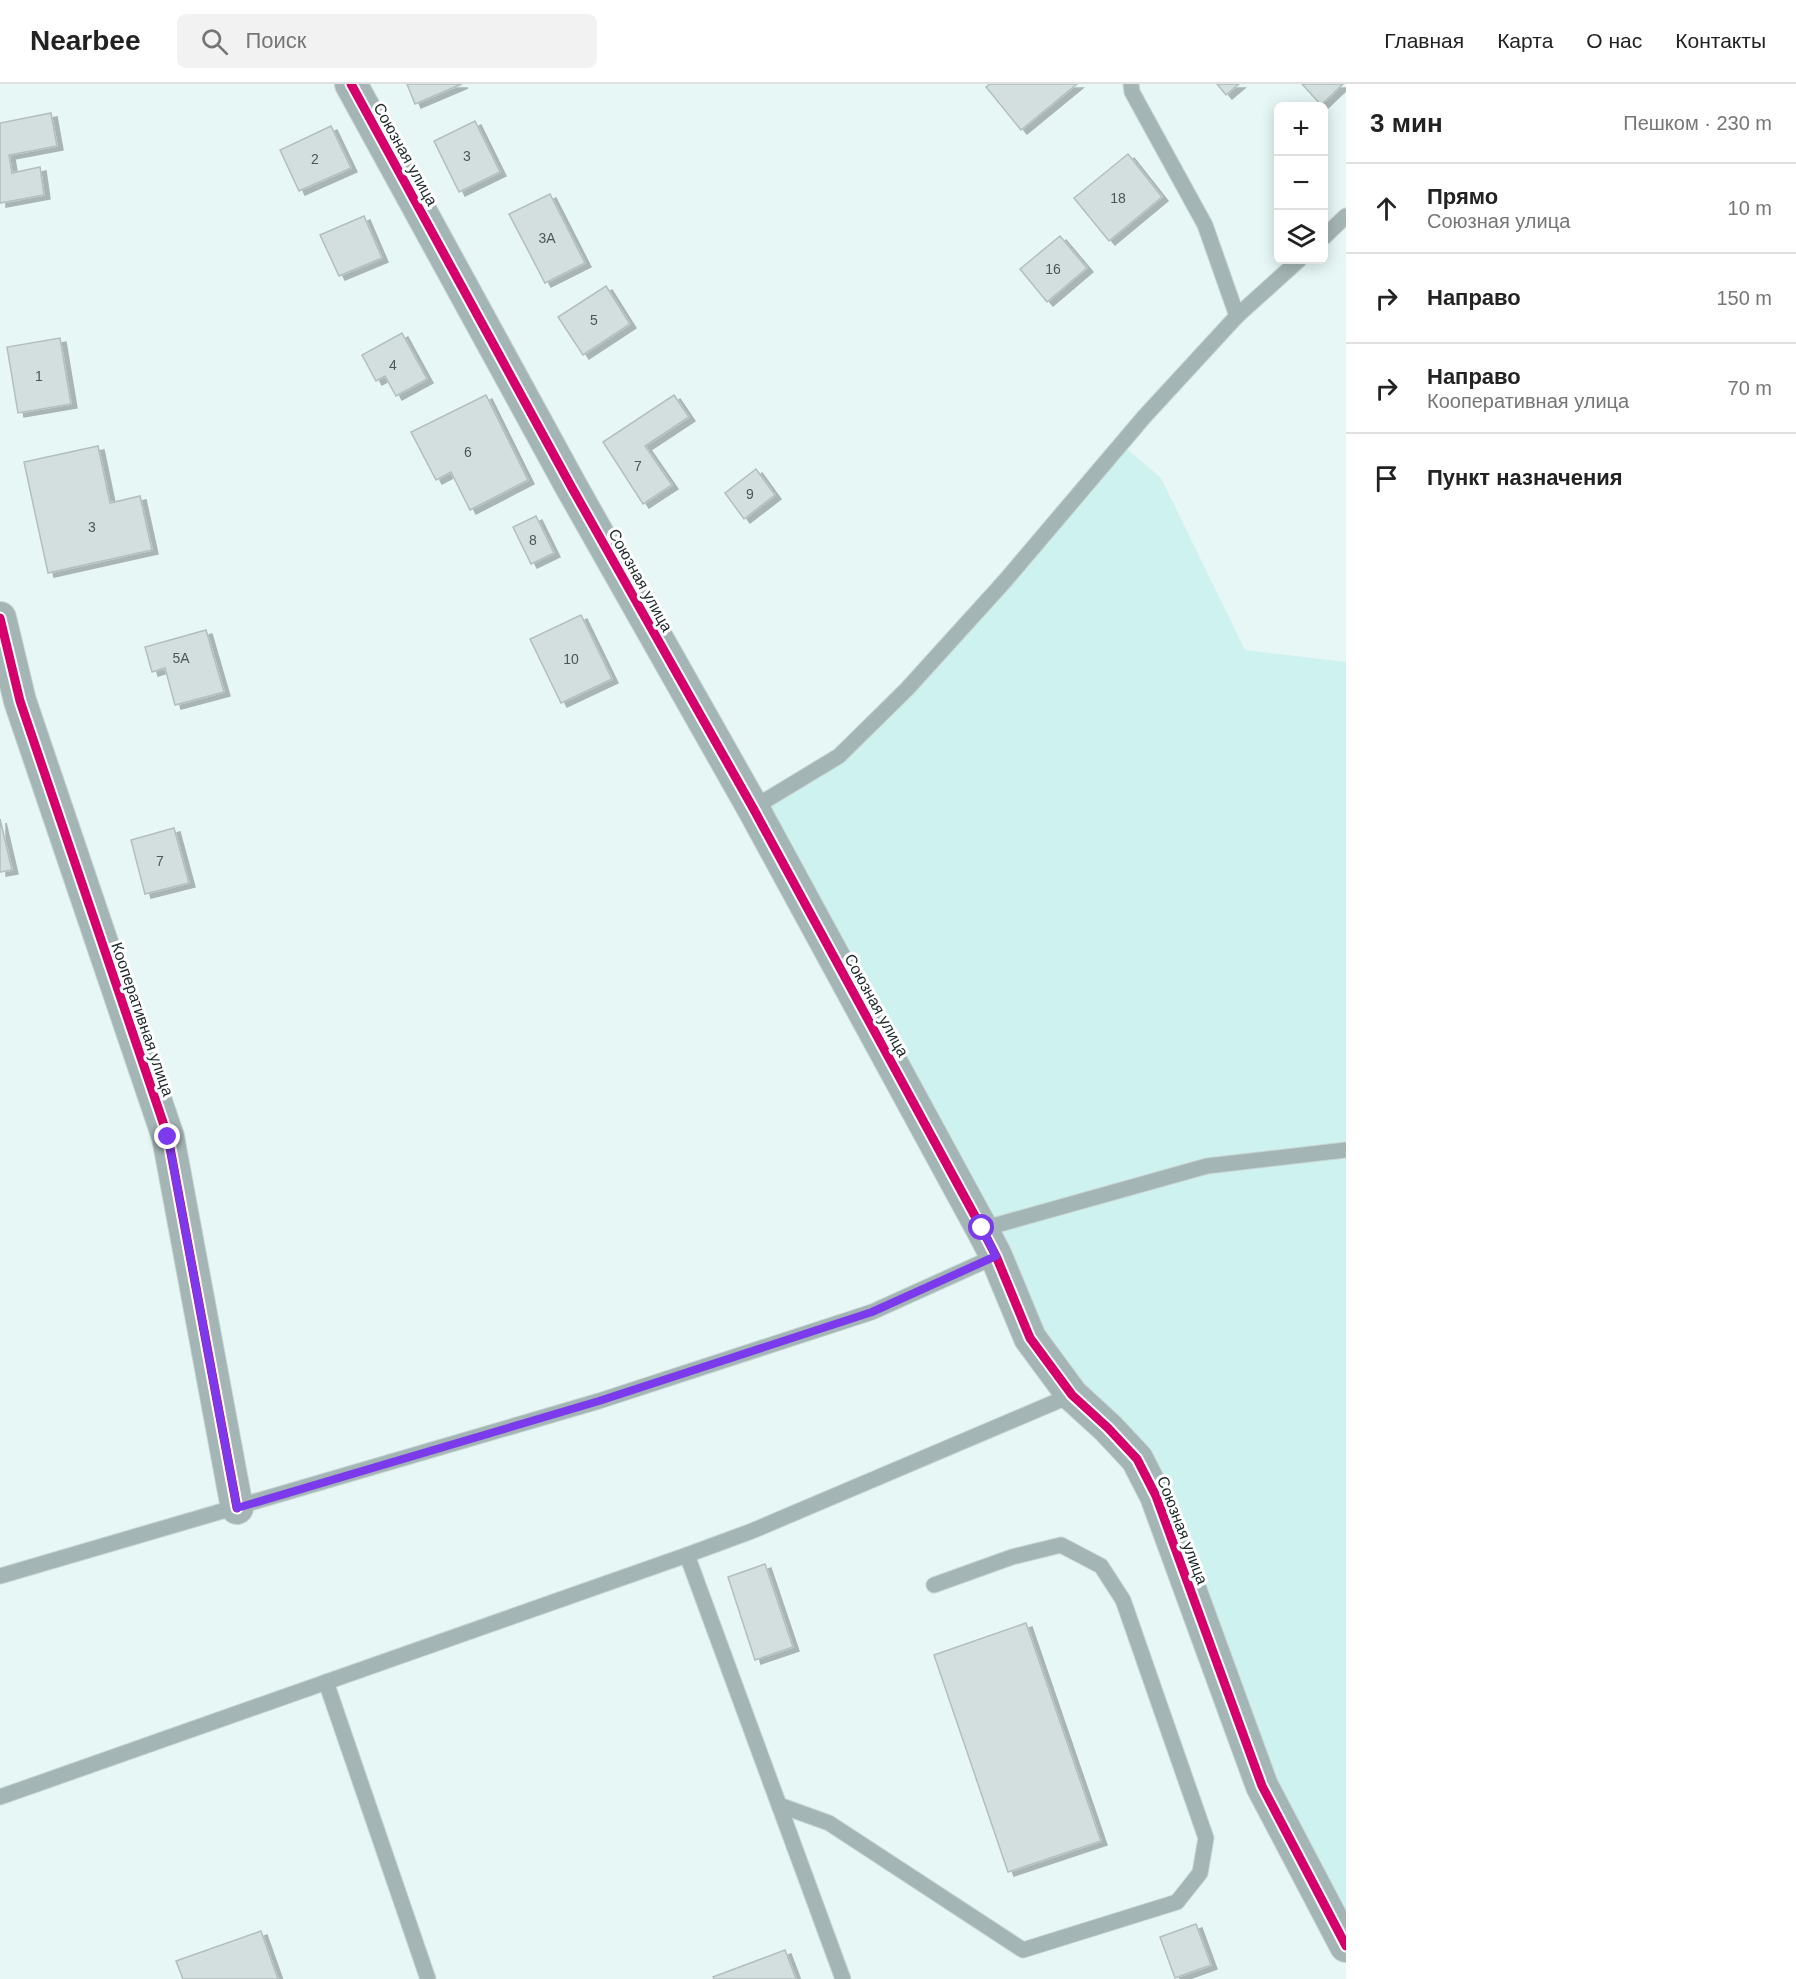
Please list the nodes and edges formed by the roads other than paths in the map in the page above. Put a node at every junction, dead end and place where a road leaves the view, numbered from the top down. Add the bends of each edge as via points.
1 (351, 84) edge
2 (1131, 84) edge
3 (1346, 216) edge
4 (1328, 232) edge
5 (1295, 264) edge
6 (1237, 316) junction
7 (0, 618) edge
8 (10, 705) edge
9 (753, 808) junction
10 (1346, 1150) edge
11 (989, 1242) junction
12 (1072, 1395) junction
13 (237, 1508) junction
14 (687, 1555) junction
15 (0, 1576) edge
16 (934, 1585) dead end
17 (326, 1682) junction
18 (0, 1797) edge
19 (780, 1805) junction
20 (1346, 1946) edge
21 (428, 1979) edge
22 (843, 1979) edge

1 - 9 street, Союзная улица
2 - 6 lane via 1205,225
3 - 4 lane
5 - 6 lane
6 - 9 lane via 907,689 839,756
7 - 8 street, Кооперативная улица
8 - 13 street, Кооперативная улица via 168,1137
9 - 11 street, Союзная улица
10 - 11 lane via 1207,1166
11 - 12 street, Союзная улица via 1030,1338
11 - 13 lane via 872,1312 599,1401
12 - 14 lane
12 - 20 street, Союзная улица via 1137,1459 1156,1496 1262,1786
13 - 15 lane
14 - 17 lane
14 - 19 lane
16 - 19 lane via 1012,1557 1061,1545 1101,1566 1123,1600 1206,1839 1200,1873 1177,1902 1023,1950 829,1823
17 - 18 lane
17 - 21 lane
19 - 22 lane

